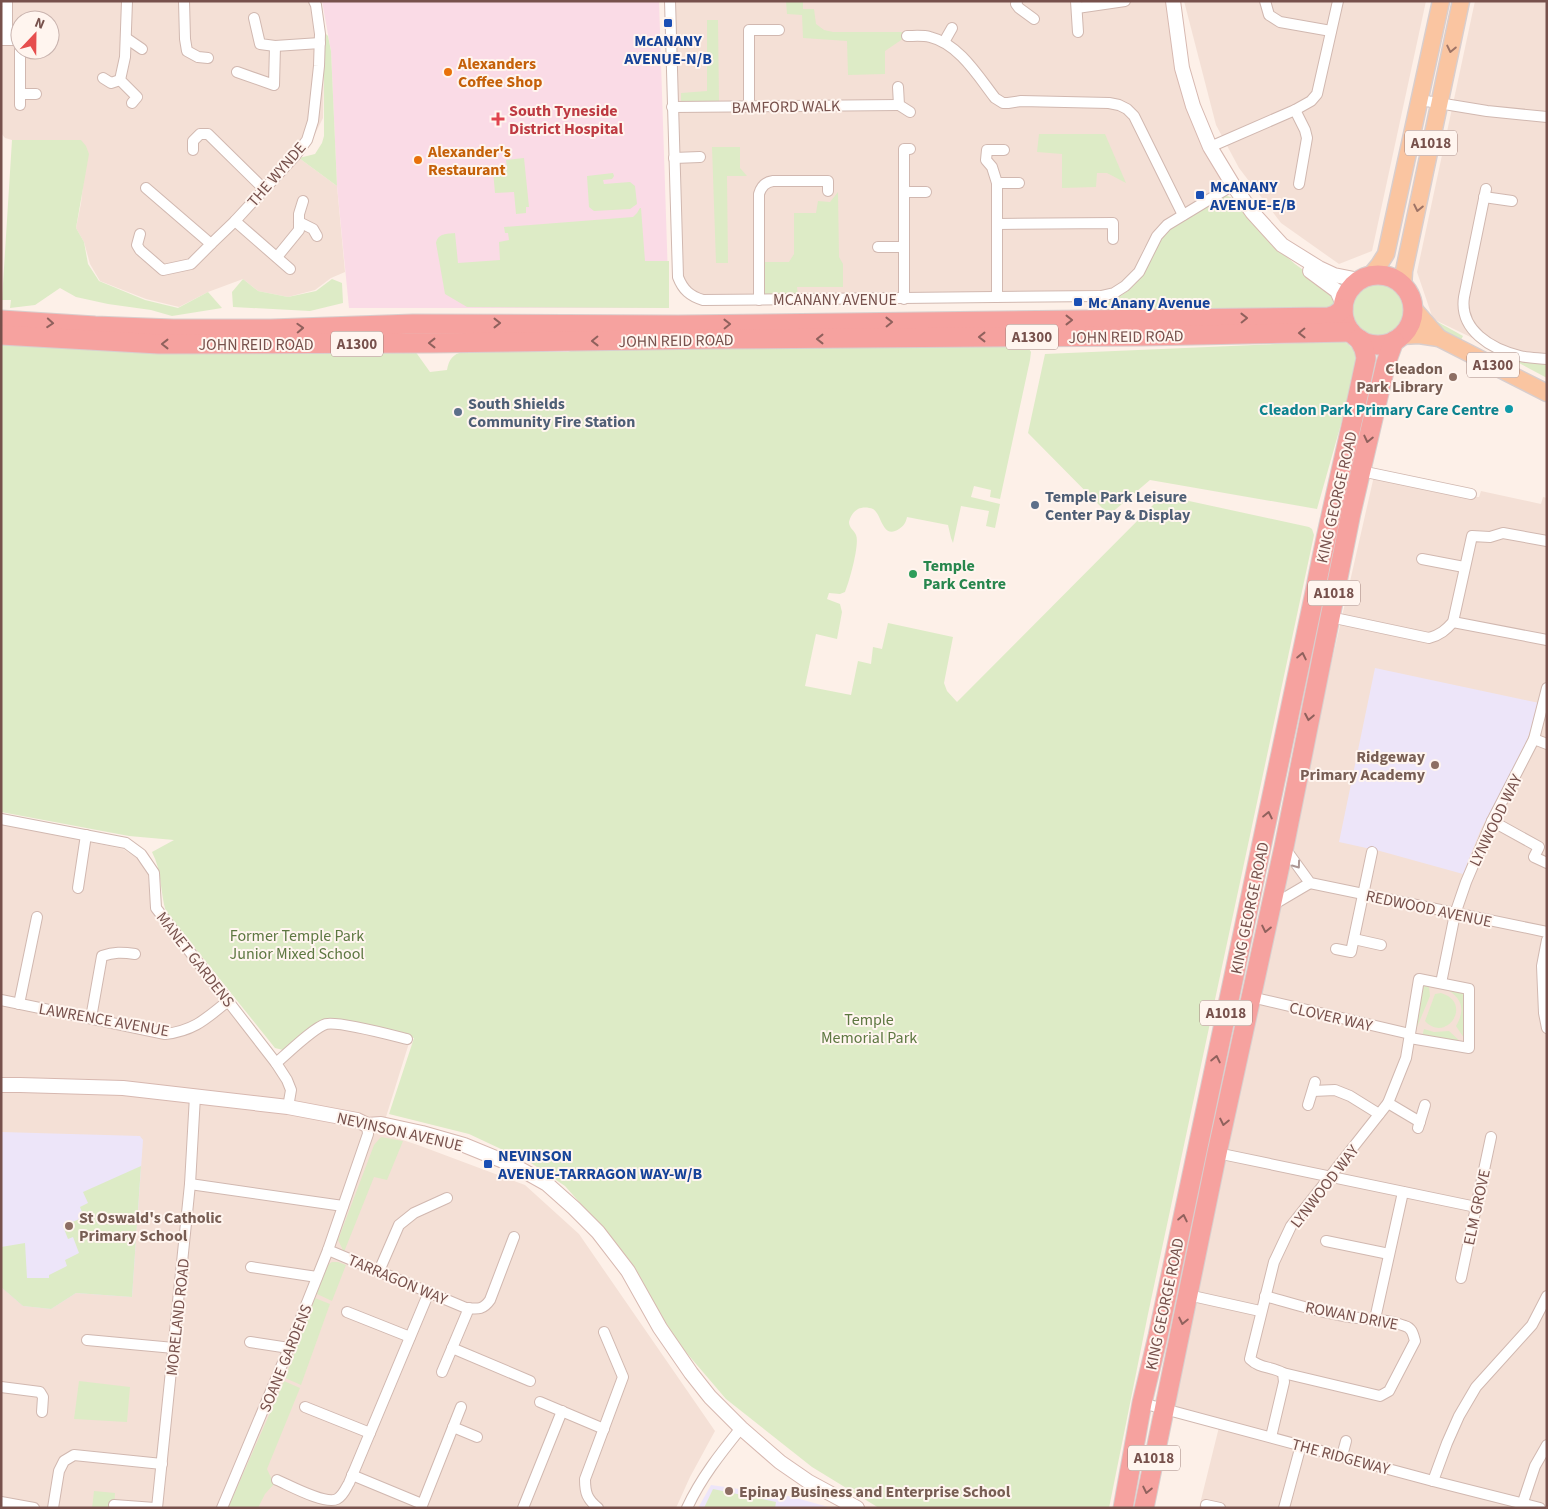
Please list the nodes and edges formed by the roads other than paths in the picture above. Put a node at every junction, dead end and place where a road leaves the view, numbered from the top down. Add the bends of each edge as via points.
1 (1, 1) edge
2 (127, 1) edge
3 (184, 1) edge
4 (314, 1) edge
5 (670, 1) edge
6 (1017, 1) edge
7 (1125, 1) edge
8 (1173, 1) edge
9 (1265, 1) edge
10 (1338, 1) edge
11 (1441, 1) edge
12 (1461, 1) edge
13 (1076, 5) edge
14 (254, 18) dead end
15 (1034, 19) dead end
16 (952, 28) dead end
17 (779, 30) dead end
18 (1078, 32) dead end
19 (1331, 32) junction
20 (907, 36) dead end
21 (126, 38) junction
22 (4, 39) edge
23 (944, 42) junction
24 (320, 43) junction
25 (275, 46) junction
26 (142, 49) dead end
27 (208, 58) dead end
28 (20, 60) edge
29 (237, 72) dead end
30 (103, 78) dead end
31 (120, 80) junction
32 (898, 87) dead end
33 (20, 94) junction
34 (36, 94) dead end
35 (1420, 100) junction
36 (132, 103) dead end
37 (1440, 104) junction
38 (20, 105) dead end
39 (899, 105) junction
40 (672, 107) junction
41 (749, 107) junction
42 (1295, 110) junction
43 (910, 112) dead end
44 (1547, 117) edge
45 (1210, 147) junction
46 (910, 149) dead end
47 (193, 150) dead end
48 (1004, 150) dead end
49 (700, 157) dead end
50 (674, 158) junction
51 (997, 183) junction
52 (1019, 183) dead end
53 (1298, 184) dead end
54 (1233, 185) junction
55 (146, 188) dead end
56 (264, 189) junction
57 (828, 191) dead end
58 (904, 192) junction
59 (926, 192) dead end
60 (303, 201) dead end
61 (1512, 201) dead end
62 (1183, 215) junction
63 (235, 221) junction
64 (299, 222) junction
65 (997, 224) junction
66 (140, 234) dead end
67 (317, 236) dead end
68 (1113, 239) dead end
69 (211, 244) junction
70 (1282, 245) junction
71 (878, 247) dead end
72 (904, 247) junction
73 (277, 257) junction
74 (290, 269) dead end
75 (1364, 278) junction
76 (1404, 286) junction
77 (997, 297) junction
78 (904, 299) junction
79 (759, 300) junction
80 (1343, 306) junction
81 (1413, 308) junction
82 (1, 320) edge
83 (1, 335) edge
84 (1355, 336) junction
85 (1398, 338) junction
86 (1439, 338) junction
87 (1547, 359) edge
88 (1547, 392) edge
89 (1360, 470) junction
90 (1471, 494) dead end
91 (1547, 541) edge
92 (1422, 559) dead end
93 (1464, 567) junction
94 (1315, 592) junction
95 (1334, 595) junction
96 (1330, 617) junction
97 (1453, 622) junction
98 (1547, 640) edge
99 (1547, 688) edge
100 (1534, 739) junction
101 (1547, 744) edge
102 (1, 819) edge
103 (1492, 821) junction
104 (86, 835) junction
105 (1263, 842) junction
106 (1284, 847) junction
107 (1372, 852) dead end
108 (1547, 863) edge
109 (1310, 883) junction
110 (78, 888) dead end
111 (1364, 894) junction
112 (1250, 902) junction
113 (1271, 906) junction
114 (1456, 914) junction
115 (37, 917) dead end
116 (1547, 932) edge
117 (1354, 939) junction
118 (1547, 940) edge
119 (1381, 945) dead end
120 (1336, 949) dead end
121 (135, 954) dead end
122 (1441, 983) junction
123 (1251, 998) junction
124 (1, 1000) edge
125 (228, 1001) junction
126 (19, 1004) junction
127 (90, 1018) junction
128 (1547, 1028) edge
129 (1410, 1036) junction
130 (407, 1039) dead end
131 (276, 1063) junction
132 (1, 1085) edge
133 (195, 1096) junction
134 (1388, 1103) junction
135 (1308, 1105) dead end
136 (1425, 1105) dead end
137 (288, 1107) junction
138 (1379, 1114) junction
139 (367, 1125) junction
140 (1491, 1137) dead end
141 (1198, 1148) junction
142 (1217, 1153) junction
143 (1331, 1176) junction
144 (190, 1184) junction
145 (1403, 1192) junction
146 (447, 1198) dead end
147 (342, 1206) junction
148 (1476, 1207) junction
149 (514, 1237) dead end
150 (1326, 1241) dead end
151 (328, 1250) junction
152 (1389, 1254) junction
153 (251, 1267) dead end
154 (379, 1271) junction
155 (317, 1277) junction
156 (1461, 1278) dead end
157 (429, 1292) junction
158 (1188, 1295) junction
159 (1265, 1296) junction
160 (1547, 1296) edge
161 (469, 1308) junction
162 (1260, 1311) junction
163 (347, 1312) dead end
164 (1375, 1319) junction
165 (604, 1332) dead end
166 (410, 1337) junction
167 (86, 1340) dead end
168 (250, 1342) dead end
169 (174, 1348) junction
170 (289, 1348) junction
171 (452, 1348) junction
172 (442, 1372) dead end
173 (1283, 1373) junction
174 (530, 1381) dead end
175 (1, 1387) edge
176 (540, 1402) dead end
177 (1142, 1403) junction
178 (305, 1407) dead end
179 (461, 1407) dead end
180 (1164, 1408) junction
181 (562, 1411) junction
182 (42, 1412) dead end
183 (453, 1427) junction
184 (740, 1428) junction
185 (604, 1429) junction
186 (370, 1433) junction
187 (477, 1437) dead end
188 (1271, 1437) junction
189 (1346, 1441) dead end
190 (1547, 1444) edge
191 (1301, 1446) junction
192 (1342, 1456) junction
193 (162, 1464) junction
194 (352, 1476) junction
195 (277, 1480) dead end
196 (1433, 1481) junction
197 (1, 1502) edge
198 (114, 1505) dead end
199 (1206, 1505) dead end
200 (1521, 1505) edge
201 (421, 1506) edge
202 (34, 1508) edge
203 (53, 1508) edge
204 (156, 1508) edge
205 (222, 1508) edge
206 (523, 1508) edge
207 (598, 1508) edge
208 (687, 1508) edge
209 (856, 1508) edge
210 (1123, 1508) edge
211 (1144, 1508) edge
212 (1220, 1508) edge
213 (1284, 1508) edge
214 (1540, 1508) edge

1 - 22 street via 6,2
2 - 21 street
3 - 27 street via 187,51
4 - 24 street, THE WYNDE
5 - 40 street, MCANANY AVENUE
6 - 15 street via 1019,8
7 - 13 street
8 - 45 street via 1182,68
9 - 19 street via 1269,15 1280,22
10 - 19 street
11 - 35 main road, A1018
12 -> 37 main road, A1018
13 - 18 street
14 - 25 street via 260,44
16 - 23 street
17 - 41 street via 748,30
19 - 42 street via 1317,94
20 - 23 street via 929,36
21 - 26 street
21 - 31 street
23 - 62 street via 954,48 995,98 1003,103 1109,103 1126,109 1139,125
24 - 25 street
24 - 56 street, THE WYNDE via 313,121 307,140
25 - 29 street via 274,84
28 - 33 street
30 - 31 street via 111,83
31 - 36 street via 137,97
32 - 39 street
33 - 34 street
33 - 38 street
35 - 37 street
35 - 75 main road, A1018 via 1386,254
37 - 44 street
37 -> 76 main road, A1018 via 1404,271
39 - 41 street, BAMFORD WALK
39 - 43 street
40 - 41 street, BAMFORD WALK
40 - 50 street, MCANANY AVENUE
42 - 45 street
42 - 53 street via 1307,138
45 - 54 street
46 - 58 street via 904,149
47 - 56 street via 193,142 200,134 208,134
48 - 51 street via 987,150 986,160
49 - 50 street
50 - 79 street, MCANANY AVENUE via 678,277 681,284 690,295 703,300
51 - 52 street
51 - 65 street
54 - 62 street, MCANANY AVENUE
54 - 70 street
55 - 69 street
56 - 63 street, THE WYNDE
57 - 79 street via 828,180 773,180 761,189
58 - 59 street
58 - 72 street
60 - 64 street
61 - 87 street via 1485,193 1463,305 1467,321 1476,334 1510,353
62 - 77 street, MCANANY AVENUE via 1157,236 1139,272 1114,292 1101,296
63 - 69 street, THE WYNDE
63 - 73 street
64 - 67 street via 313,229
64 - 73 street via 299,230
65 - 68 street via 1113,223
65 - 77 street
66 - 69 street, THE WYNDE via 136,245 162,270 191,264
70 - 75 street via 1334,275
70 - 80 street via 1333,287
71 - 72 street
72 - 78 street
73 - 74 street
75 - 76 highway via 1382,275 1394,278
75 - 80 highway via 1352,286
76 - 81 highway
77 - 78 street, MCANANY AVENUE
78 - 79 street, MCANANY AVENUE
82 -> 80 highway, JOHN REID ROAD / A1300 via 173,329 271,329 413,324 1329,317
80 - 84 highway via 1346,325
81 - 85 highway via 1410,324
81 - 86 main road, A1300
84 -> 83 highway, JOHN REID ROAD / A1300 via 159,344
84 - 85 highway via 1377,345
84 - 94 highway, KING GEORGE ROAD / A1018 via 1366,358
85 - 86 main road, A1300 via 1419,335
85 -> 89 highway, KING GEORGE ROAD / A1018 via 1386,364
86 - 88 main road, A1300
89 - 90 street
89 - 95 highway, KING GEORGE ROAD / A1018
91 - 93 street via 1503,533 1490,537 1472,536
92 - 93 street
93 - 97 street
94 - 95 highway
105 -> 94 highway, KING GEORGE ROAD / A1018
95 - 96 highway, KING GEORGE ROAD / A1018
96 - 97 street via 1429,638 1446,631
96 -> 106 highway, KING GEORGE ROAD / A1018
97 - 98 street
99 - 100 street, LYNWOOD WAY
100 - 101 street
100 - 103 street, LYNWOOD WAY
102 - 104 street, MANET GARDENS
103 - 108 street via 1539,847 1534,857
103 - 114 street, LYNWOOD WAY
104 - 110 street
104 - 125 street, MANET GARDENS via 126,843 141,854 154,873 156,908
105 - 106 highway
105 - 112 highway, KING GEORGE ROAD / A1018
106 -> 109 street
106 - 113 highway, KING GEORGE ROAD / A1018
107 - 111 street
109 - 111 street, REDWOOD AVENUE
109 - 113 street
111 - 114 street, REDWOOD AVENUE
111 - 117 street
112 - 113 highway
141 -> 112 highway, KING GEORGE ROAD / A1018
113 -> 123 highway, KING GEORGE ROAD / A1018
114 - 116 street, REDWOOD AVENUE
114 - 122 street, LYNWOOD WAY
115 - 126 street
117 - 119 street
117 - 120 street via 1351,952
118 - 128 street via 1542,966
121 - 127 street via 114,952 102,956
122 - 129 street, LYNWOOD WAY via 1419,979
122 - 129 street, LYNWOOD WAY via 1469,989 1469,1048
123 - 129 street, CLOVER WAY
123 -> 142 highway, KING GEORGE ROAD / A1018
124 - 126 street, LAWRENCE AVENUE
125 - 127 street, LAWRENCE AVENUE via 195,1026 165,1034
125 - 131 street, MANET GARDENS
126 - 127 street, LAWRENCE AVENUE
129 - 134 street, LYNWOOD WAY via 1406,1058
130 - 131 street via 326,1024
131 - 137 street, MANET GARDENS via 291,1090
132 - 133 street, NEVINSON AVENUE via 123,1088
133 - 137 street, NEVINSON AVENUE
133 - 144 street, MORELAND ROAD
134 - 136 street via 1419,1125
134 - 138 street, LYNWOOD WAY
135 - 138 street via 1314,1087 1350,1096
137 - 139 street, NEVINSON AVENUE via 357,1120
138 - 143 street, LYNWOOD WAY
139 - 147 street, SOANE GARDENS via 368,1134
139 - 184 street, NEVINSON AVENUE via 381,1124 464,1145 547,1184 598,1232 628,1271 660,1328 691,1373
140 - 148 street, ELM GROVE
141 - 142 highway
177 -> 141 highway, KING GEORGE ROAD / A1018
142 - 143 street
142 - 158 highway, KING GEORGE ROAD / A1018
143 - 145 street
143 - 159 street, LYNWOOD WAY via 1291,1226 1274,1262
144 - 147 street
144 - 169 street, MORELAND ROAD
145 - 148 street
145 - 152 street
146 - 154 street via 414,1213 399,1225
147 - 151 street, SOANE GARDENS
148 - 156 street, ELM GROVE
149 - 161 street, TARRAGON WAY via 490,1300 486,1306
150 - 152 street
151 - 154 street, TARRAGON WAY
151 - 155 street, SOANE GARDENS
152 - 164 street
153 - 155 street
154 - 157 street, TARRAGON WAY
155 - 170 street, SOANE GARDENS
157 - 161 street, TARRAGON WAY
157 - 166 street
158 - 162 street
158 -> 180 highway, KING GEORGE ROAD / A1018
159 - 162 street, LYNWOOD WAY
159 - 164 street, ROWAN DRIVE via 1325,1313
160 - 196 street via 1532,1325 1476,1387 1459,1416
161 - 171 street, TARRAGON WAY
162 - 173 street, LYNWOOD WAY via 1250,1359 1256,1365
163 - 166 street
164 - 173 street, ROWAN DRIVE via 1406,1326 1413,1332 1414,1341 1389,1391 1380,1396
165 - 185 street via 623,1377
166 - 186 street
167 - 169 street
168 - 170 street
169 - 193 street, MORELAND ROAD
170 - 205 street, SOANE GARDENS
171 - 172 street, TARRAGON WAY
171 - 174 street
173 - 188 street via 1284,1382
175 - 182 street via 43,1388
176 - 181 street
177 - 180 street, THE RIDGEWAY
177 - 210 highway, KING GEORGE ROAD / A1018
178 - 186 street
179 - 183 street
180 - 188 street, THE RIDGEWAY
180 -> 211 highway, KING GEORGE ROAD / A1018
181 - 185 street
181 - 206 street
183 - 187 street
183 - 201 street
184 - 208 street via 708,1469
184 - 209 street, NEVINSON AVENUE via 780,1462
185 - 207 street via 585,1479 585,1492
186 - 194 street
188 - 191 street, THE RIDGEWAY
189 - 192 street
190 - 200 street
191 - 192 street, THE RIDGEWAY
191 - 213 street
192 - 196 street, THE RIDGEWAY
193 - 203 street via 74,1455 64,1461 59,1471
193 - 204 street, MORELAND ROAD
194 - 195 street via 338,1499 330,1500
194 - 201 street
196 - 200 street, THE RIDGEWAY
197 - 202 street
198 - 204 street
199 - 212 street
200 - 214 street, THE RIDGEWAY

